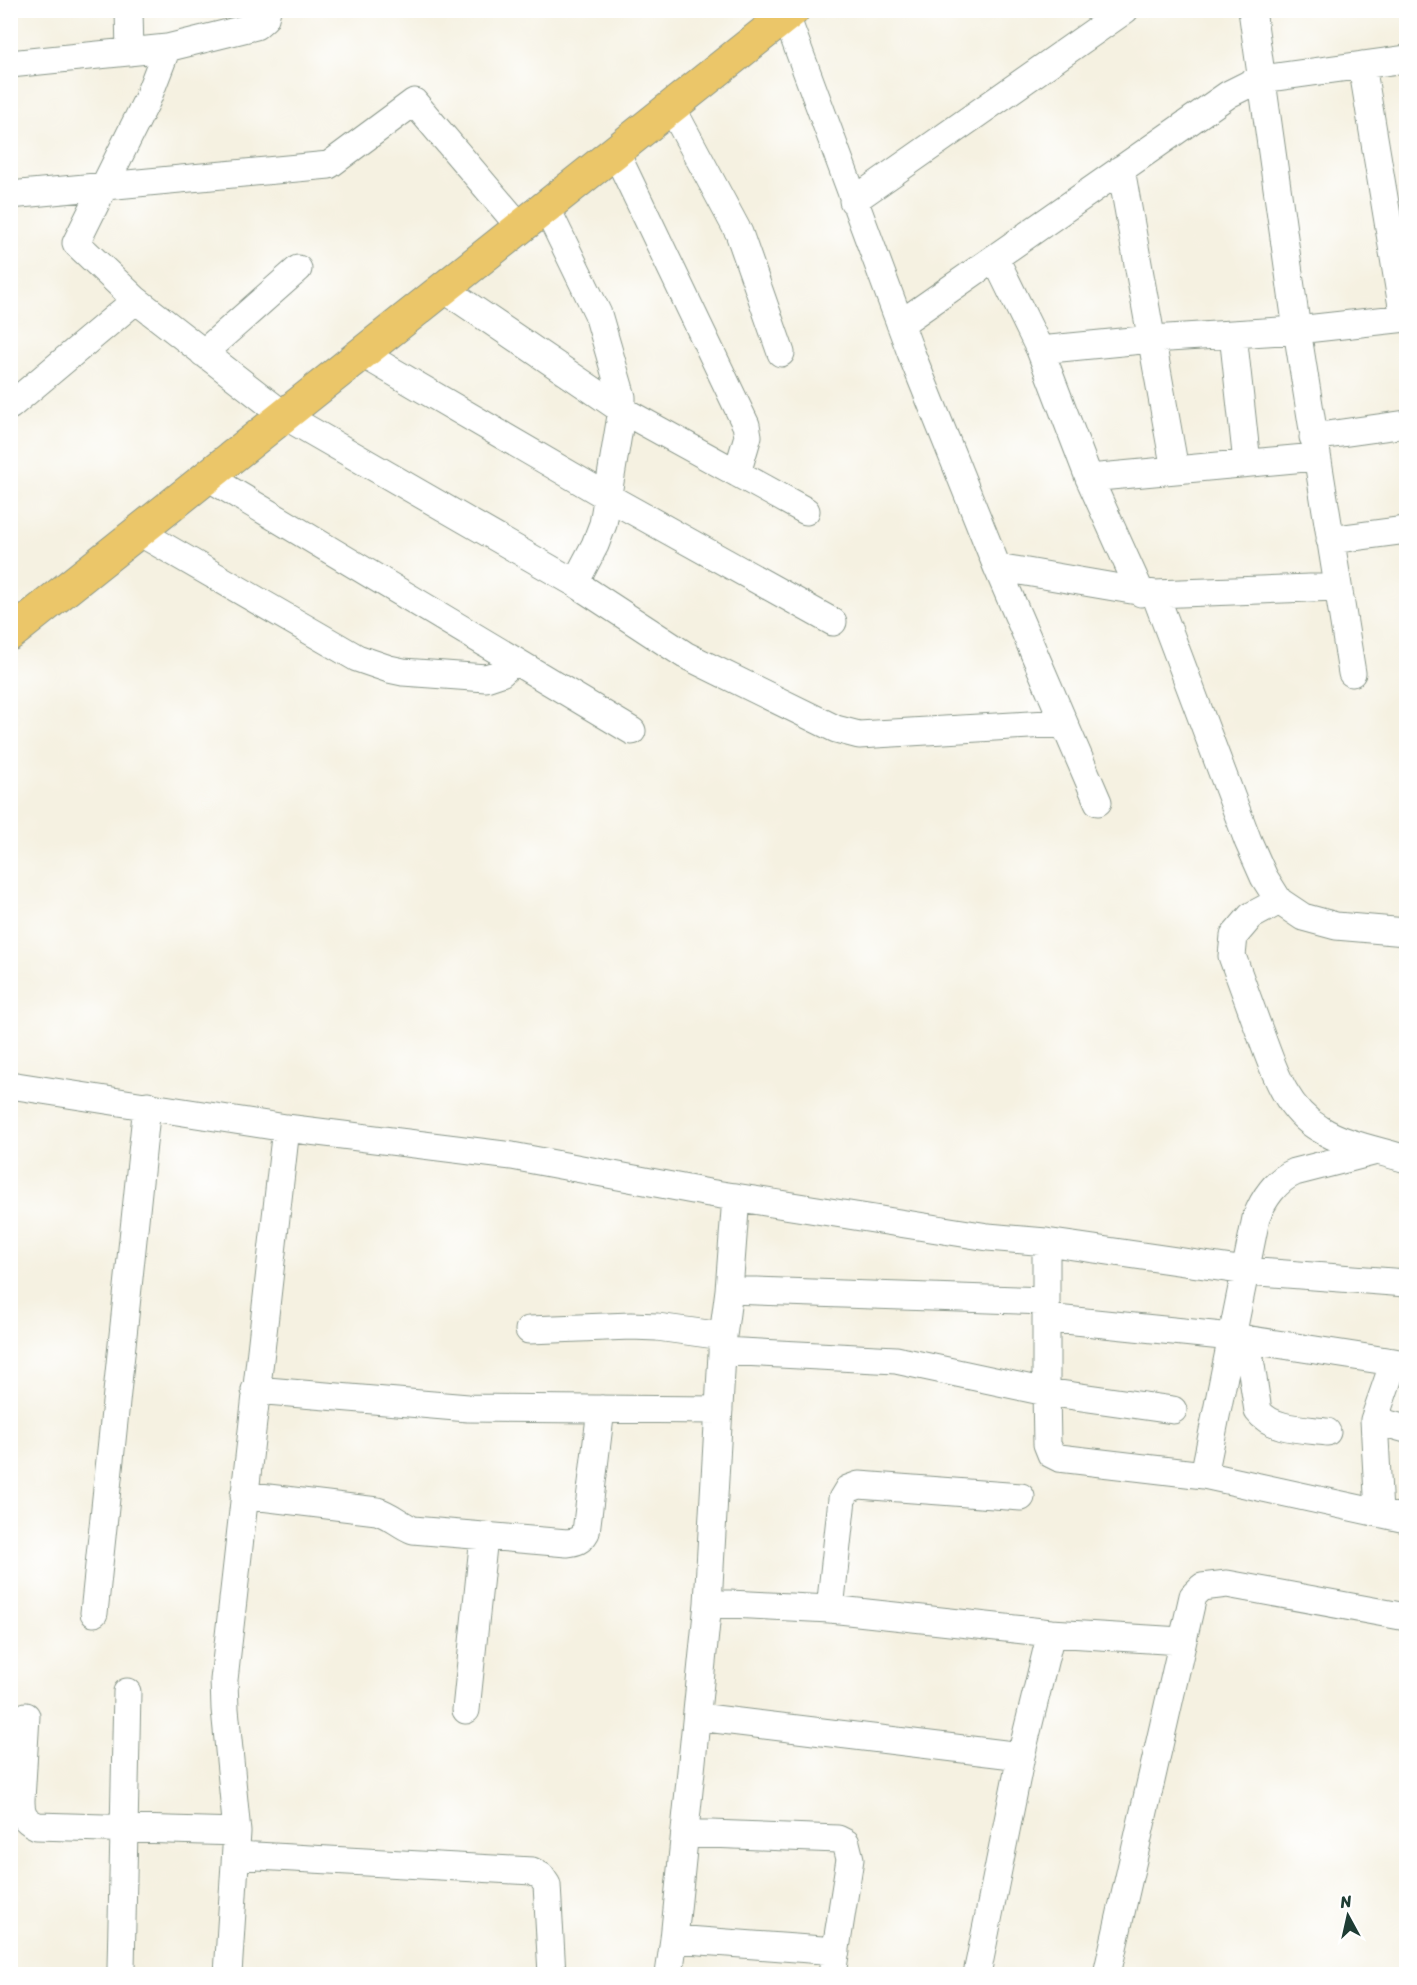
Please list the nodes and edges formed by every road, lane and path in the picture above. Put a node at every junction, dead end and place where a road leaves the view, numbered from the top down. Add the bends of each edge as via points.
1 (129, 10) edge
2 (267, 10) edge
3 (1125, 10) edge
4 (1252, 10) edge
5 (789, 13) edge
6 (167, 48) junction
7 (129, 52) junction
8 (1407, 59) edge
9 (10, 64) edge
10 (1362, 65) junction
11 (1263, 79) junction
12 (672, 108) junction
13 (616, 153) junction
14 (1121, 169) junction
15 (105, 185) junction
16 (10, 195) edge
17 (853, 201) junction
18 (546, 207) junction
19 (521, 228) junction
20 (995, 258) junction
21 (298, 269) dead end
22 (444, 289) junction
23 (136, 300) junction
24 (1405, 318) edge
25 (900, 324) junction
26 (1297, 330) junction
27 (1233, 334) junction
28 (1152, 339) junction
29 (1040, 350) junction
30 (203, 353) junction
31 (781, 353) dead end
32 (363, 354) junction
33 (10, 406) edge
34 (621, 410) junction
35 (285, 416) junction
36 (1407, 424) edge
37 (1315, 447) junction
38 (1247, 463) junction
39 (1175, 470) junction
40 (737, 473) junction
41 (208, 477) junction
42 (1089, 477) junction
43 (608, 496) junction
44 (806, 511) dead end
45 (1407, 530) edge
46 (139, 532) junction
47 (1330, 540) junction
48 (997, 567) junction
49 (575, 583) junction
50 (1337, 587) junction
51 (1148, 594) junction
52 (833, 622) dead end
53 (10, 634) edge
54 (514, 661) junction
55 (1352, 673) dead end
56 (1064, 723) junction
57 (632, 731) dead end
58 (1098, 802) dead end
59 (1279, 901) junction
60 (1407, 932) edge
61 (10, 1085) edge
62 (147, 1106) junction
63 (286, 1128) junction
64 (1379, 1150) junction
65 (1407, 1159) edge
66 (736, 1197) junction
67 (1046, 1242) junction
68 (1246, 1270) junction
69 (1407, 1283) edge
70 (729, 1290) junction
71 (1046, 1310) junction
72 (529, 1330) dead end
73 (1240, 1338) junction
74 (722, 1343) junction
75 (1400, 1363) edge
76 (255, 1390) junction
77 (1046, 1392) junction
78 (601, 1409) junction
79 (719, 1410) junction
80 (1173, 1410) dead end
81 (1374, 1420) junction
82 (1407, 1429) edge
83 (1327, 1432) dead end
84 (1204, 1475) junction
85 (244, 1495) junction
86 (1021, 1497) dead end
87 (1379, 1513) junction
88 (1407, 1519) edge
89 (484, 1536) junction
90 (708, 1603) junction
91 (830, 1609) junction
92 (94, 1613) dead end
93 (1407, 1617) edge
94 (1051, 1633) junction
95 (1181, 1641) junction
96 (127, 1692) dead end
97 (466, 1710) dead end
98 (26, 1716) dead end
99 (698, 1717) junction
100 (1021, 1756) junction
101 (124, 1829) junction
102 (685, 1833) junction
103 (237, 1844) junction
104 (674, 1939) junction
105 (834, 1963) edge
106 (121, 1968) dead end
107 (228, 1974) edge
108 (552, 1974) edge
109 (669, 1974) edge
110 (976, 1974) edge
111 (1107, 1974) edge

1 - 7 street
2 - 6 street via 256,26
3 - 17 street
4 - 11 street
5 - 12 main road
5 - 17 street
6 - 7 street
6 - 15 street via 147,100
7 - 9 street
8 - 10 street
10 - 11 street
10 - 24 street
11 - 14 street via 1229,94
11 - 26 street
12 - 13 main road
12 - 31 street via 739,233
13 - 18 main road
13 - 40 street via 746,425 748,436
14 - 20 street
14 - 28 street
15 - 16 street
15 - 19 street via 329,165 414,102
15 - 23 street via 76,243
17 - 25 street
18 - 19 main road
18 - 34 street via 598,314 620,388
19 - 22 main road
20 - 25 street
20 - 29 street
21 - 30 street
22 - 32 main road
22 - 34 street
23 - 30 street
23 - 33 street
24 - 26 street
25 - 48 street
26 - 27 street
26 - 37 street
27 - 28 street
27 - 38 street
28 - 29 street
28 - 39 street
29 - 42 street
30 - 35 street
32 - 35 main road
32 - 43 street
34 - 40 street
34 - 43 street
35 - 41 main road
35 - 49 street
36 - 37 street
37 - 38 street
37 - 47 street
38 - 39 street
39 - 42 street
40 - 44 street
41 - 46 main road
41 - 54 street
42 - 51 street
43 - 49 street via 603,524
43 - 52 street
45 - 47 street
46 - 53 main road
46 - 54 street via 370,663 403,672 486,678 501,673
47 - 50 street
48 - 51 street
48 - 56 street
49 - 56 street via 685,656 848,733
50 - 51 street
50 - 55 street
51 - 59 street via 1248,841
54 - 57 street
56 - 58 street
59 - 60 street via 1303,917 1336,926
59 - 64 street via 1251,916 1234,936 1232,956 1278,1079 1301,1116 1318,1129
61 - 62 street
62 - 63 street
62 - 92 street
63 - 66 street via 512,1156
63 - 76 street
64 - 65 street
64 - 68 street via 1286,1176 1260,1207
66 - 67 street via 988,1237
66 - 70 street
67 - 68 street
67 - 71 street
68 - 69 street
68 - 73 street
70 - 71 street
70 - 74 street
71 - 73 street
71 - 77 street
72 - 74 street via 657,1327
73 - 75 street
73 - 83 street via 1262,1417 1275,1424
73 - 84 street
74 - 77 street via 896,1360
74 - 79 street
75 - 81 street
76 - 78 street via 468,1408
76 - 85 street
77 - 80 street
77 - 84 street via 1047,1444 1051,1454
78 - 79 street
78 - 89 street via 582,1539 567,1544
79 - 90 street
81 - 82 street
81 - 87 street
84 - 87 street
85 - 89 street via 387,1514 413,1530
85 - 103 street via 224,1693
86 - 91 street via 859,1485 848,1490 842,1499
87 - 88 street
89 - 97 street
90 - 91 street
90 - 99 street
91 - 94 street
93 - 95 street via 1215,1585 1202,1587 1193,1596
94 - 95 street
94 - 100 street
95 - 111 street
96 - 101 street
98 - 101 street via 21,1812 26,1821 37,1826
99 - 100 street
99 - 102 street
100 - 110 street
101 - 103 street
101 - 106 street
102 - 104 street
102 - 105 street via 838,1839 846,1843 850,1859
103 - 107 street
103 - 108 street via 532,1871 547,1885
104 - 105 street
104 - 109 street

